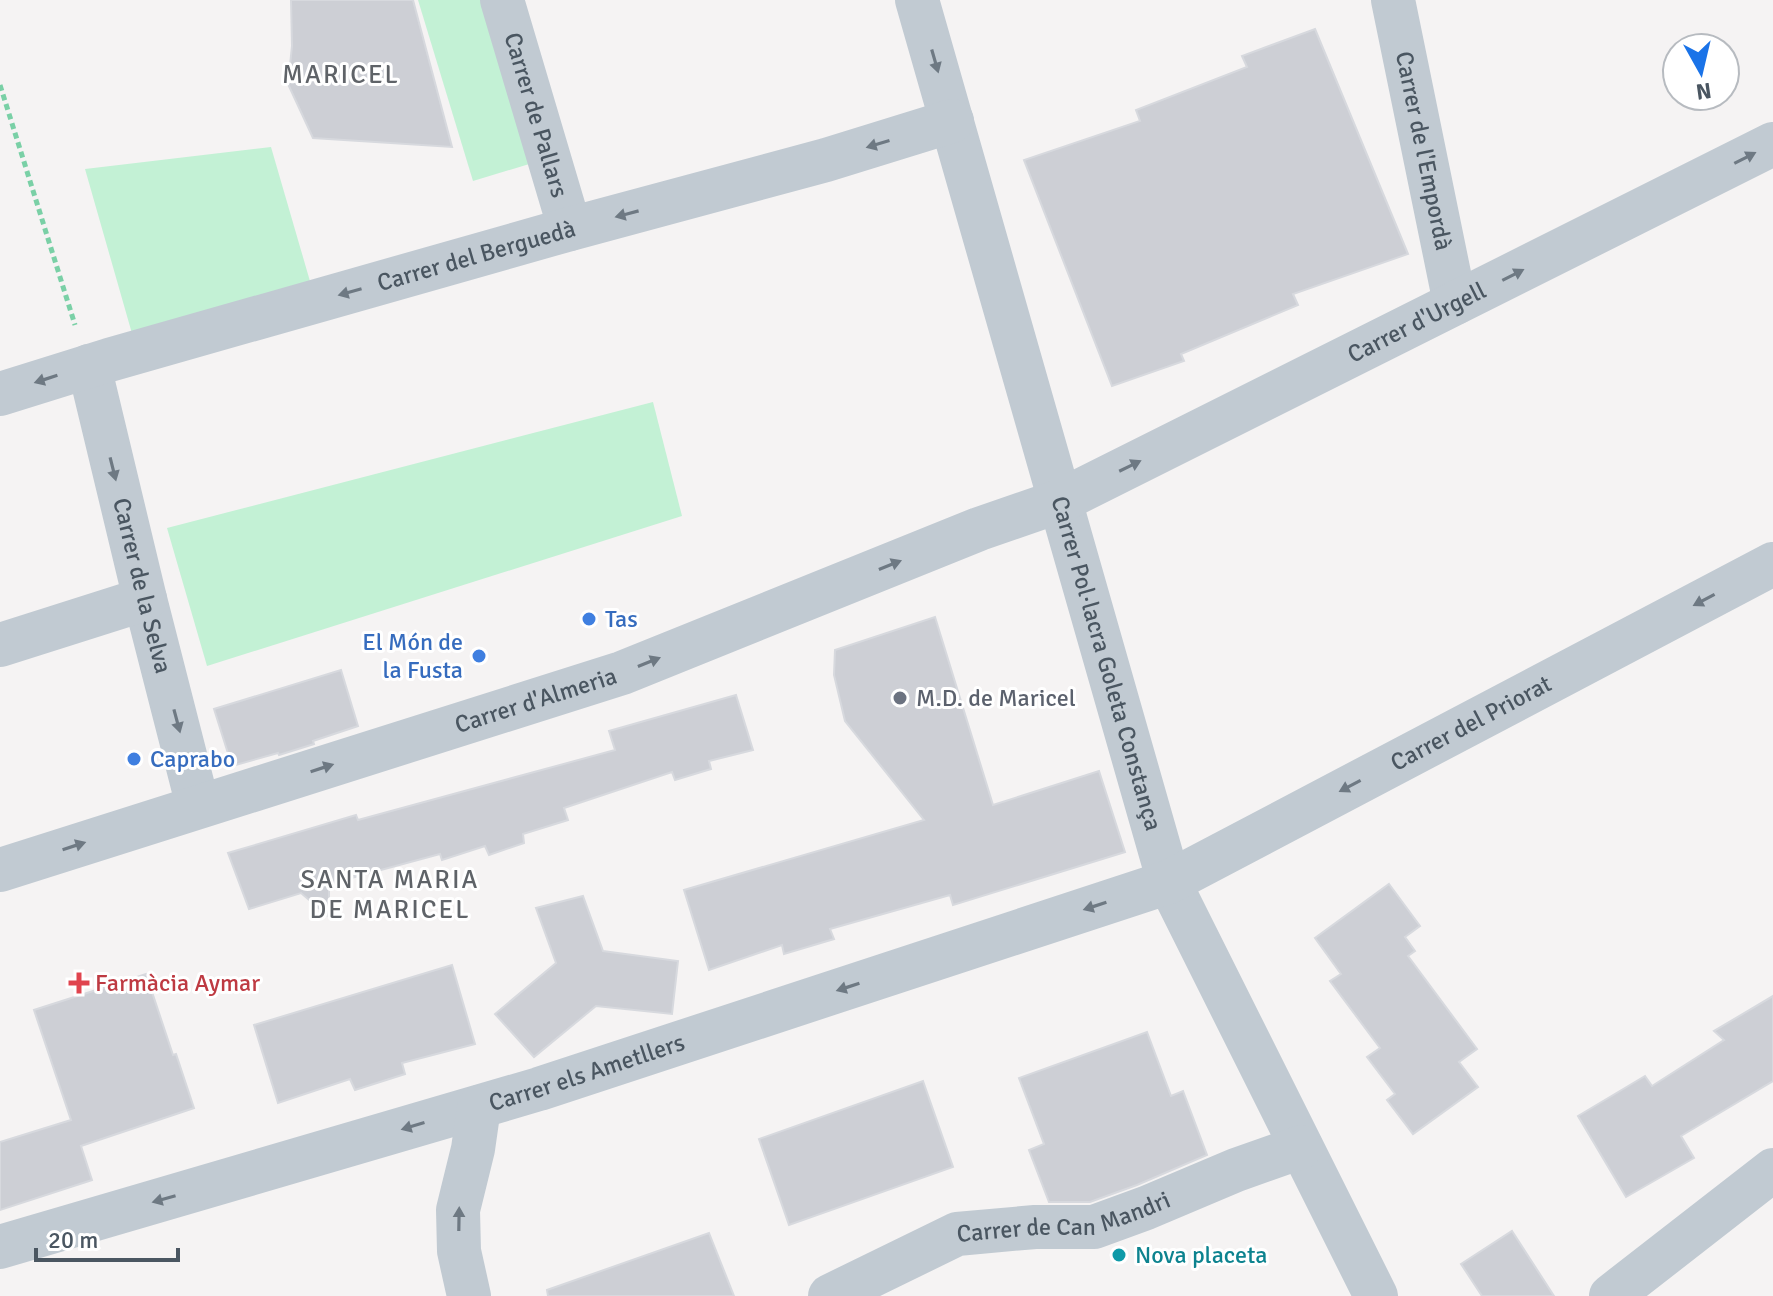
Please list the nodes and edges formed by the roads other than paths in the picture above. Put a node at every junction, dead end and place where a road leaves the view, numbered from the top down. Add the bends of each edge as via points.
1 (502, 0) edge
2 (917, 0) edge
3 (1393, 0) edge
4 (952, 121) junction
5 (1773, 144) edge
6 (570, 229) junction
7 (1455, 303) junction
8 (89, 366) junction
9 (0, 394) edge
10 (1060, 501) junction
11 (1773, 564) edge
12 (145, 599) junction
13 (0, 645) edge
14 (198, 806) junction
15 (0, 870) edge
16 (1169, 882) junction
17 (479, 1107) junction
18 (1301, 1147) junction
19 (1773, 1170) edge
20 (0, 1247) edge
21 (469, 1296) edge
22 (830, 1296) edge
23 (1376, 1296) edge
24 (1611, 1296) edge

1 - 6 street, Carrer de Pallars
2 -> 4 street, Carrer Pol·lacra Goleta Constança
3 - 7 street, Carrer de l'Empordà
4 -> 6 street, Carrer del Berguedà
4 - 10 street, Carrer Pol·lacra Goleta Constança
7 -> 5 street, Carrer d'Urgell
6 -> 8 street, Carrer del Berguedà
10 -> 7 street, Carrer d'Urgell
8 -> 9 street, Carrer del Berguedà
8 -> 12 street, Carrer de la Selva
14 -> 10 street, Carrer d'Almeria via 622,673
10 - 16 street, Carrer Pol·lacra Goleta Constança
11 -> 16 street, Carrer del Priorat
12 - 13 street
12 -> 14 street, Carrer de la Selva
15 -> 14 street, Carrer d'Almeria
16 -> 17 street, Carrer els Ametllers
16 - 18 street, Carrer Pol·lacra Goleta Constança
17 -> 20 street, Carrer els Ametllers
21 -> 17 street via 459,1251 458,1210
18 - 22 street, Carrer de Can Mandri via 1094,1227 957,1234
18 - 23 street, Carrer Pol·lacra Goleta Constança
19 - 24 street

